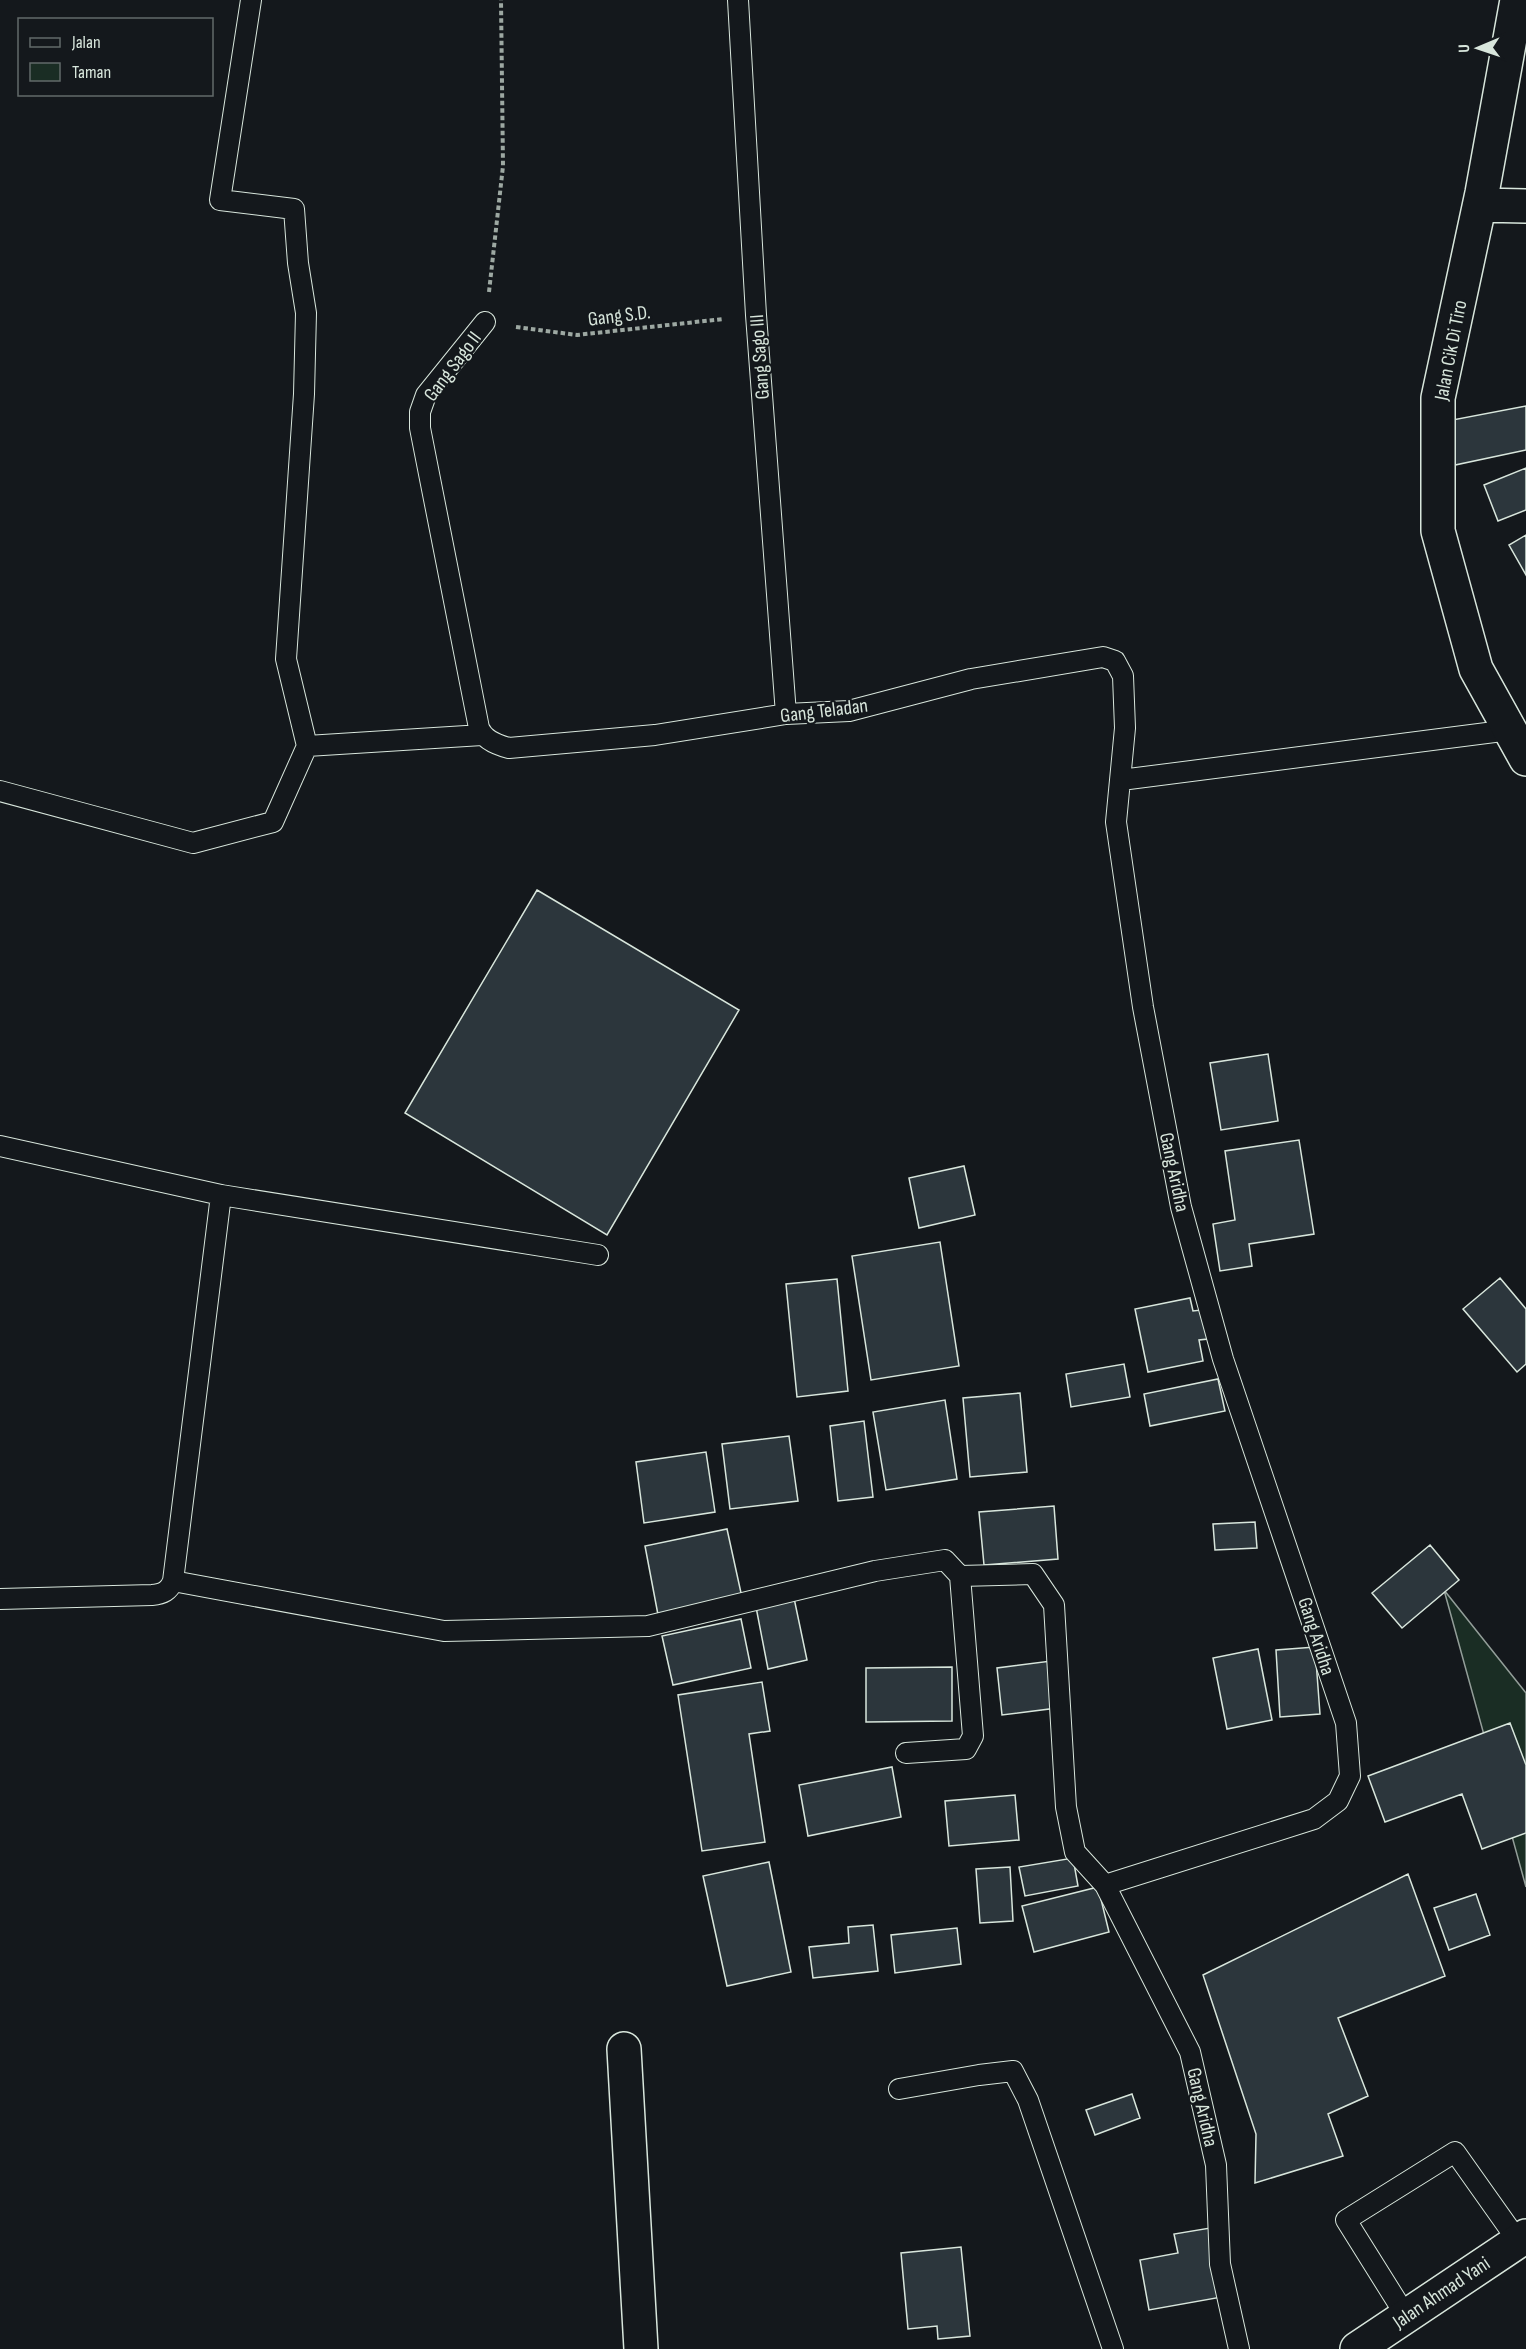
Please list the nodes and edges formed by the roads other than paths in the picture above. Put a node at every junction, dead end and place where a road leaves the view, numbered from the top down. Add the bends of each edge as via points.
1 (251, 0) edge
2 (738, 0) edge
3 (1517, 0) edge
4 (1480, 205) junction
5 (1526, 206) edge
6 (485, 322) road end
7 (786, 714) junction
8 (1510, 730) junction
9 (481, 732) junction
10 (307, 746) junction
11 (1123, 752) joint
12 (1526, 759) edge
13 (1120, 780) junction
14 (0, 791) edge
15 (0, 1146) edge
16 (221, 1195) junction
17 (598, 1255) dead end
18 (960, 1576) junction
19 (173, 1581) junction
20 (0, 1599) edge
21 (906, 1753) dead end
22 (1105, 1885) junction
23 (624, 2049) dead end
24 (899, 2089) dead end
25 (1522, 2238) edge
26 (1406, 2316) junction
27 (641, 2349) edge
28 (1113, 2349) edge
29 (1239, 2349) edge
30 (1357, 2349) edge

1 - 10 lane via 220,200 294,209 306,313 286,659
2 - 7 lane, Gang Sago III via 756,315
3 - 4 street, Jalan Cik Di Tiro
4 - 5 street
4 - 8 street, Jalan Cik Di Tiro via 1438,398 1438,531 1476,669
6 - 9 lane, Gang Sago II via 426,395 420,412
7 - 9 lane, Gang Teladan via 655,735 509,748
7 - 11 lane, Gang Teladan via 849,711 971,679 1103,657 1115,660 1124,676
8 - 12 street, Jalan Cik Di Tiro
8 - 13 lane
9 - 10 lane
10 - 14 lane via 273,822 193,843
11 - 13 lane, Gang Aridha
13 - 22 lane, Gang Aridha via 1116,822 1143,1007 1181,1207 1224,1359 1346,1723 1350,1776 1338,1801 1314,1819
15 - 16 lane
16 - 17 lane
16 - 19 lane
18 - 19 lane via 945,1560 875,1571 648,1626 444,1631
18 - 21 lane via 973,1736 966,1749
18 - 22 lane via 1033,1574 1054,1605 1066,1807 1075,1852
19 - 20 lane via 165,1592 152,1595
22 - 29 lane, Gang Aridha via 1190,2052 1216,2165 1220,2264
23 - 27 street
24 - 28 lane via 1013,2071 1028,2100
25 - 26 street, Jalan Ahmad Yani
25 - 26 lane via 1455,2152 1346,2220
26 - 30 street, Jalan Ahmad Yani

